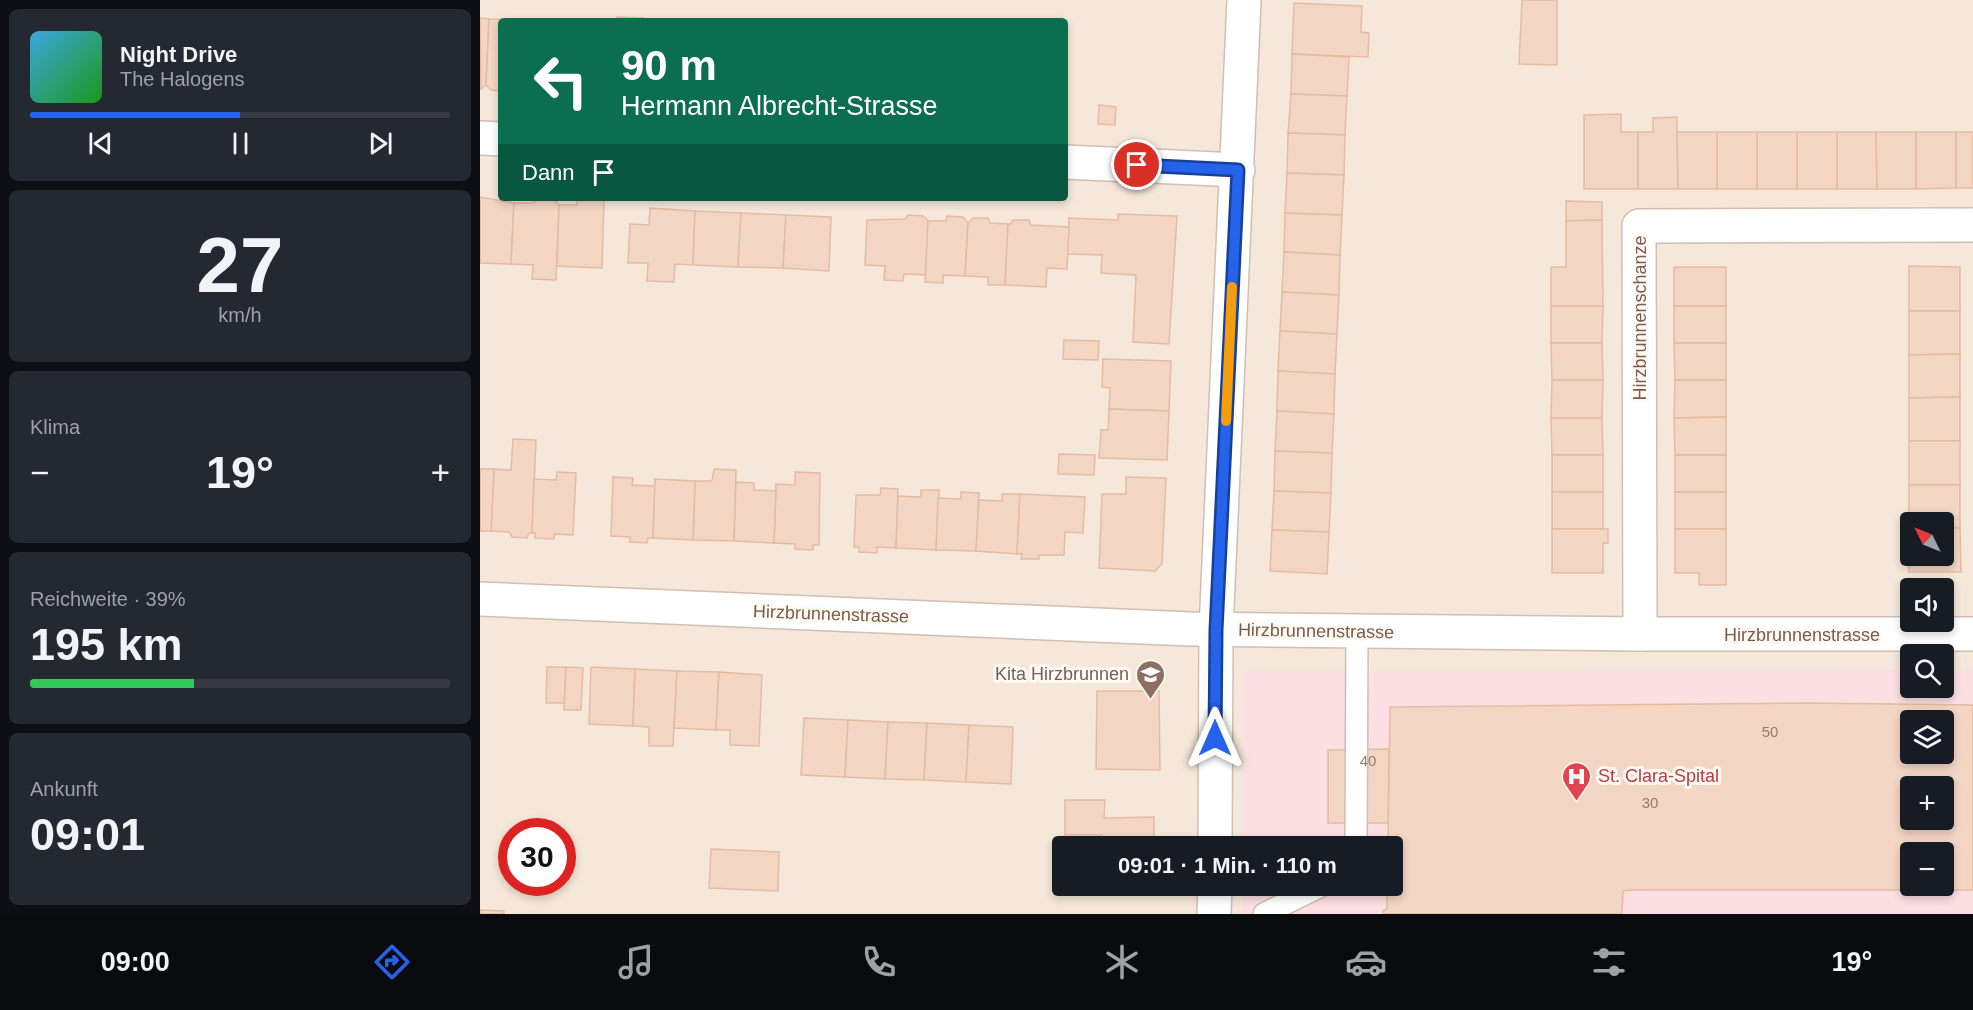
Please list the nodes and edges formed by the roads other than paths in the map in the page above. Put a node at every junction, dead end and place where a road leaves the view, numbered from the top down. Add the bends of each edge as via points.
1 (1244, 0) edge
2 (480, 138) edge
3 (498, 139) edge
4 (1068, 162) edge
5 (1238, 170) junction
6 (1973, 225) edge
7 (480, 599) edge
8 (1216, 630) junction
9 (1357, 632) junction
10 (1640, 634) junction
11 (1973, 634) edge
12 (1215, 836) edge
13 (1356, 836) edge
14 (1215, 896) edge
15 (1301, 896) edge
16 (1214, 914) edge
17 (1264, 914) edge

1 - 5 street
2 - 3 street
4 - 5 street
5 - 8 street
6 - 10 street, Hirzbrunnenschanze via 1639,226
7 - 8 street, Hirzbrunnenstrasse
8 - 9 street, Hirzbrunnenstrasse
8 - 12 street
9 - 10 street, Hirzbrunnenstrasse
9 - 13 lane
10 - 11 street, Hirzbrunnenstrasse
14 - 16 street
15 - 17 lane

